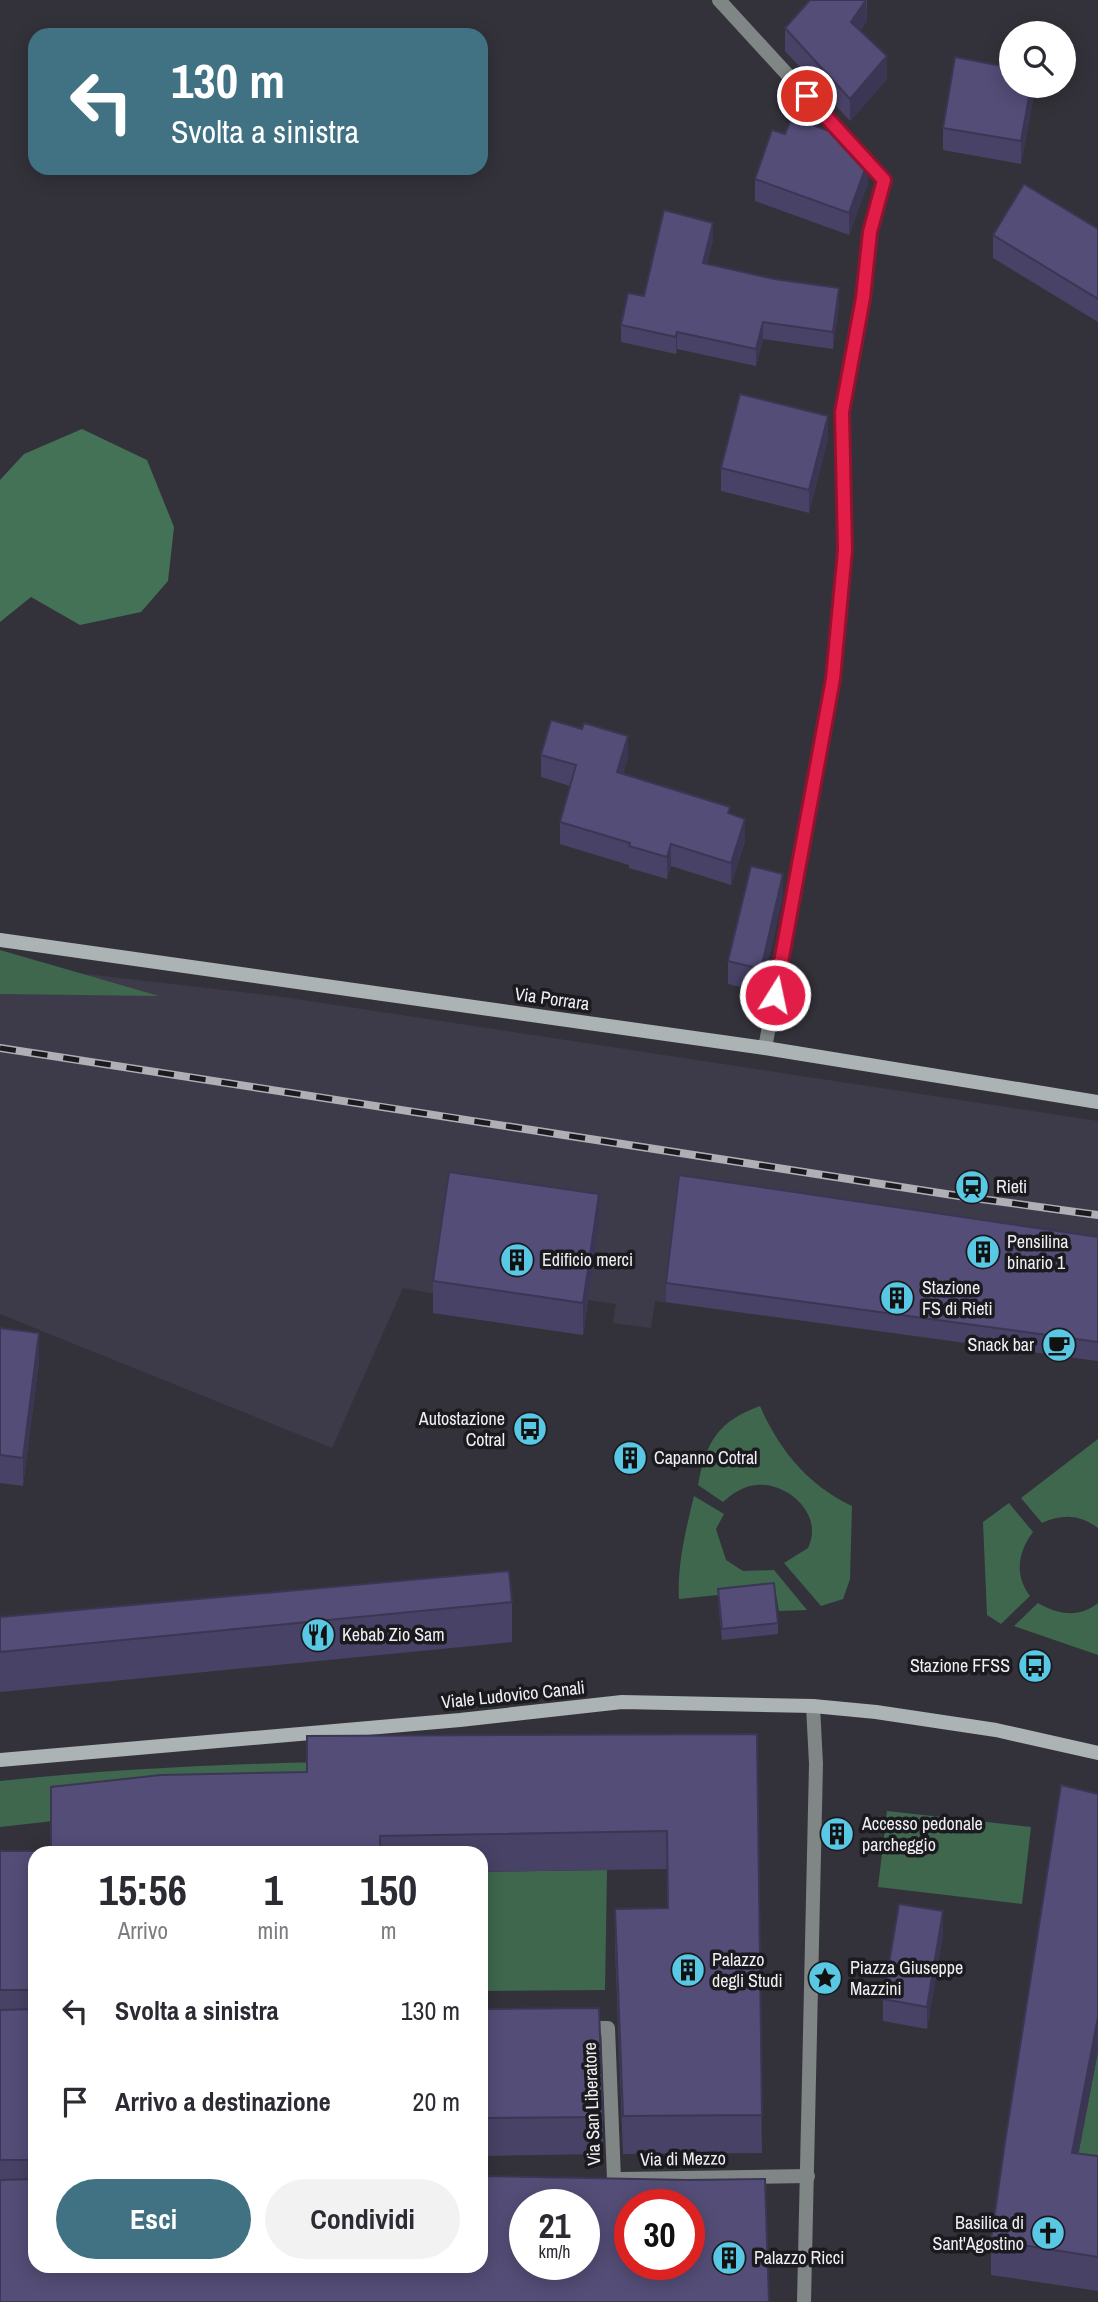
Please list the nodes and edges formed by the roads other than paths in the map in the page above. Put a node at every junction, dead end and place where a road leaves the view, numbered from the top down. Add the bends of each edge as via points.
1 (719, 0) edge
2 (0, 940) edge
3 (765, 1048) junction
4 (1098, 1102) edge
5 (813, 1706) junction
6 (1098, 1752) edge
7 (0, 1760) edge
8 (570, 2029) edge
9 (808, 2176) junction
10 (609, 2183) joint
11 (804, 2302) edge

1 - 3 street via 884,180 870,232 842,412 845,550 833,679
2 - 3 street, Via Porrara
3 - 4 street, Via Porrara
5 - 6 street, Viale Ludovico Canali via 897,1715
5 - 7 street, Viale Ludovico Canali via 622,1702
5 - 9 street via 816,1764
8 - 10 street, Via San Liberatore via 608,2028
9 - 10 street, Via di Mezzo
9 - 11 street

